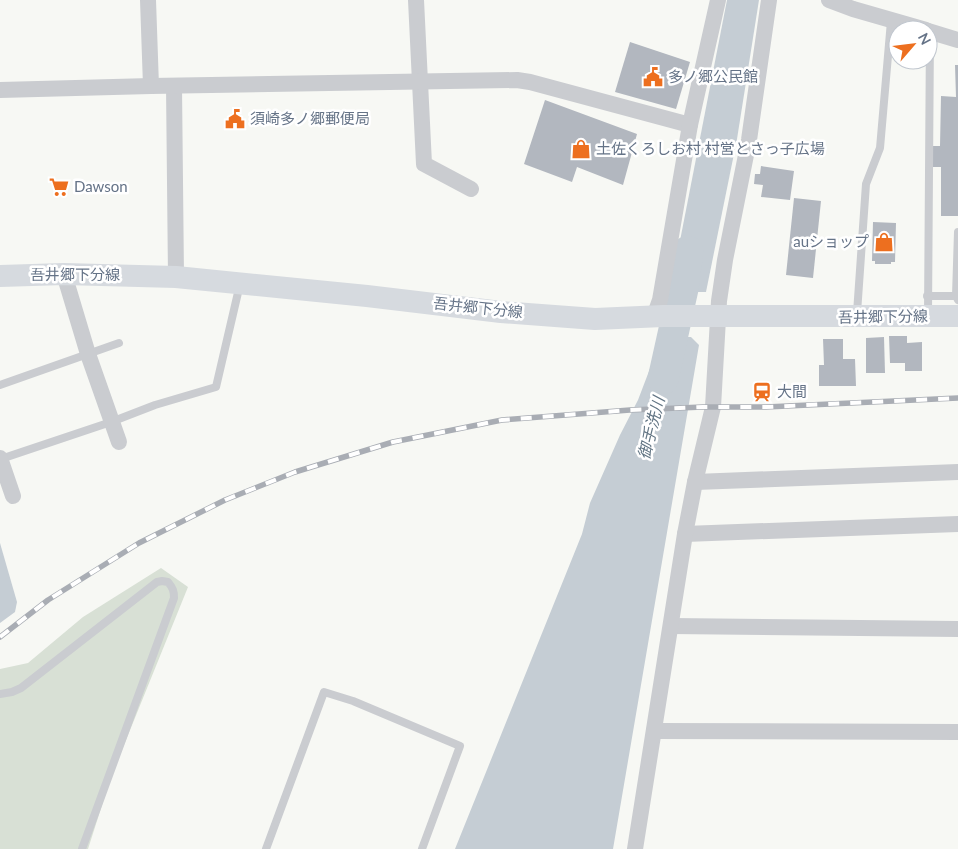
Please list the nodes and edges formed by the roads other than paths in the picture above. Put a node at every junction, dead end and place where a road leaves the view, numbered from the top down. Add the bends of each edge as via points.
1 (148, 0) edge
2 (416, 0) edge
3 (718, 0) edge
4 (769, 0) edge
5 (829, 0) edge
6 (891, 20) edge
7 (938, 34) edge
8 (958, 40) edge
9 (888, 55) edge
10 (928, 70) edge
11 (419, 82) junction
12 (150, 86) junction
13 (174, 86) junction
14 (0, 90) edge
15 (690, 125) junction
16 (471, 189) dead end
17 (958, 232) edge
18 (64, 274) junction
19 (0, 276) edge
20 (176, 277) junction
21 (240, 283) junction
22 (957, 304) edge
23 (928, 306) junction
24 (658, 317) junction
25 (713, 317) junction
26 (857, 318) junction
27 (119, 343) dead end
28 (88, 354) junction
29 (0, 385) edge
30 (111, 422) junction
31 (120, 442) dead end
32 (0, 458) edge
33 (958, 472) edge
34 (695, 482) junction
35 (13, 496) dead end
36 (958, 524) edge
37 (685, 534) junction
38 (671, 626) junction
39 (958, 629) edge
40 (0, 694) edge
41 (654, 731) junction
42 (958, 732) edge
43 (82, 849) edge
44 (266, 849) edge
45 (422, 849) edge
46 (635, 849) edge

1 - 12 street
2 - 11 street
3 - 15 street
4 - 25 street via 749,140
5 - 6 street
7 - 8 street
9 - 26 lane via 880,148 866,184
10 - 23 lane
11 - 13 street
11 - 15 street via 530,82
11 - 16 street via 424,164
12 - 13 street
12 - 14 street
13 - 20 street
15 - 24 street
17 - 22 lane
18 - 19 main road, 吾井郷下分線
18 - 20 main road, 吾井郷下分線
18 - 28 street
20 - 21 main road, 吾井郷下分線
21 - 24 main road, 吾井郷下分線 via 501,312 595,319
21 - 30 lane via 216,387
22 - 23 main road, 吾井郷下分線
23 - 26 main road, 吾井郷下分線
24 - 25 main road, 吾井郷下分線
25 - 26 main road, 吾井郷下分線
25 - 34 street via 713,407
27 - 28 lane
28 - 29 lane
28 - 30 street
30 - 31 street
30 - 32 lane
32 - 35 street
33 - 34 street
34 - 37 street
36 - 37 street
37 - 38 street
38 - 39 street
38 - 41 street
40 - 43 lane via 21,688 157,582 168,582 172,587 174,598
41 - 42 street
41 - 46 street
44 - 45 lane via 324,692 460,746

